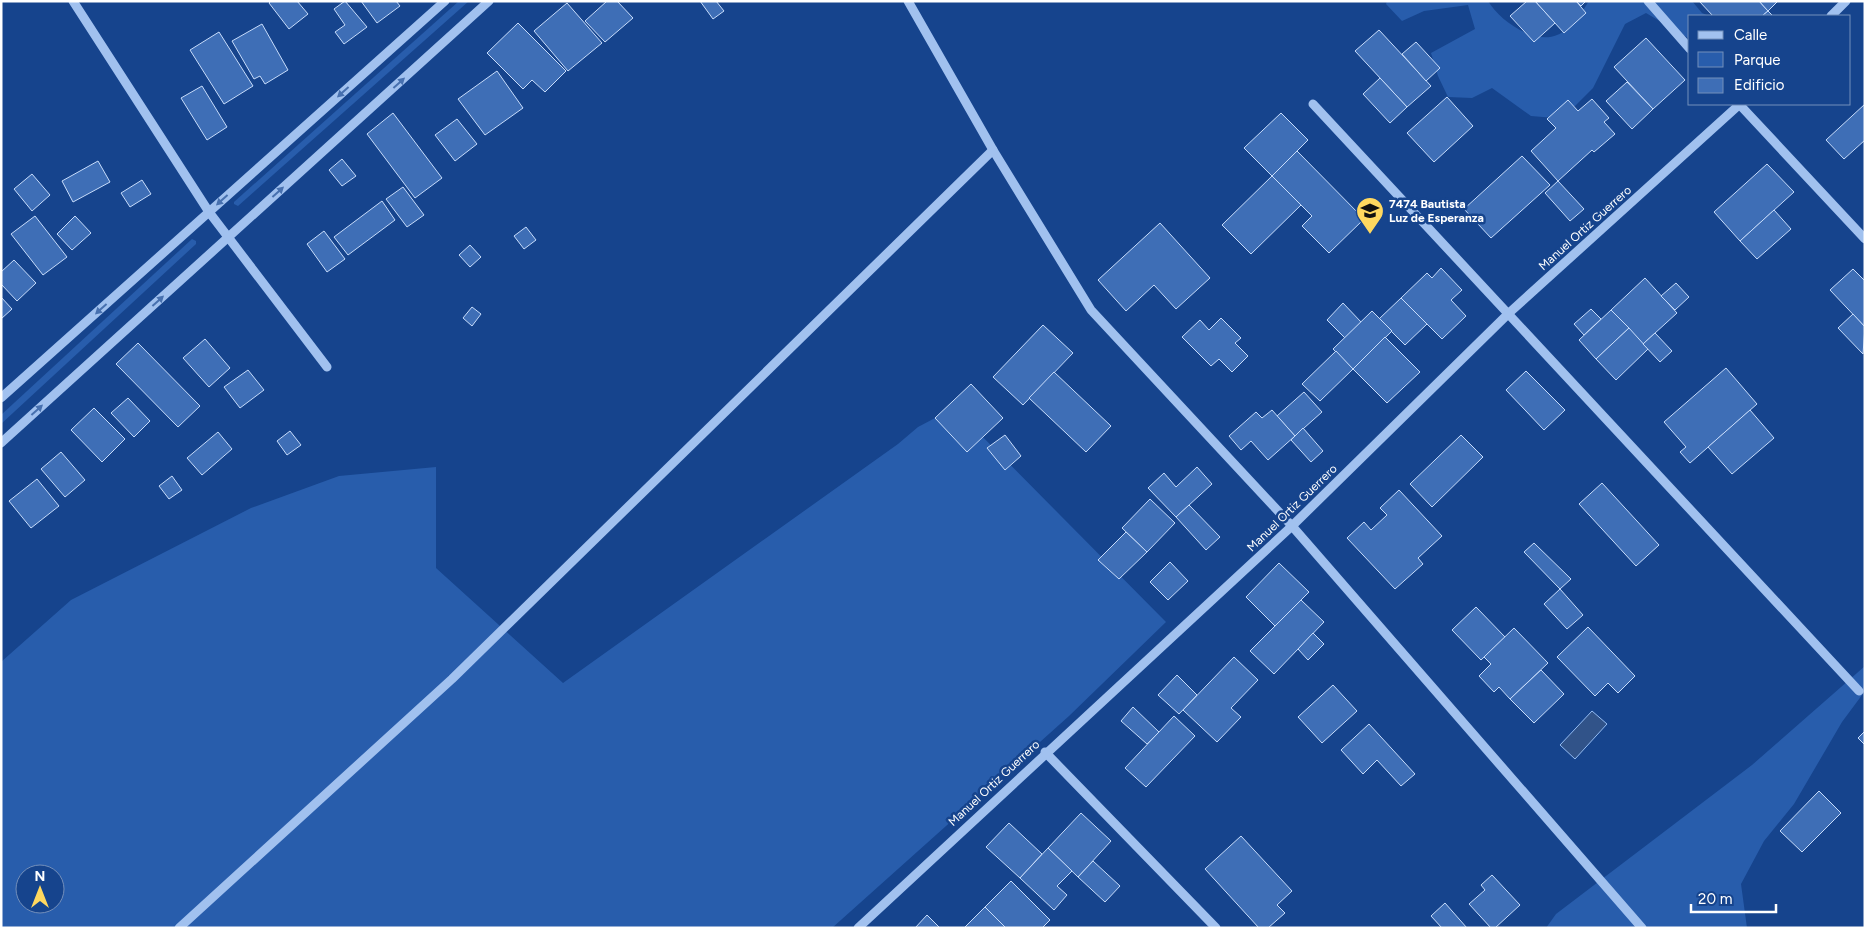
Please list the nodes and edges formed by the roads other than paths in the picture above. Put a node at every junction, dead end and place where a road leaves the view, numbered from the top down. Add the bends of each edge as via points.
1 (73, 1) edge
2 (444, 1) edge
3 (489, 1) edge
4 (908, 1) edge
5 (1648, 1) edge
6 (1846, 1) edge
7 (1832, 15) edge
8 (1688, 47) edge
9 (1313, 104) dead end
10 (1738, 105) edge
11 (1740, 105) edge
12 (993, 150) junction
13 (209, 212) junction
14 (228, 238) junction
15 (1865, 239) edge
16 (1510, 313) junction
17 (326, 367) dead end
18 (1, 398) edge
19 (1, 442) edge
20 (1292, 526) junction
21 (1859, 691) dead end
22 (1045, 752) junction
23 (179, 928) edge
24 (858, 928) edge
25 (1216, 928) edge
26 (1642, 928) edge

1 - 13 street
2 -> 13 street
14 -> 3 street
4 - 12 street
5 - 8 street
6 - 7 street
9 - 16 street
10 - 16 street, Manuel Ortiz Guerrero
11 - 15 street
12 - 20 street via 1091,310
12 - 23 street via 452,679
13 - 14 street
13 -> 18 street
14 - 17 street
19 -> 14 street
16 - 20 street, Manuel Ortiz Guerrero
16 - 21 street
20 - 22 street, Manuel Ortiz Guerrero
20 - 26 street
22 - 24 street, Manuel Ortiz Guerrero
22 - 25 street

